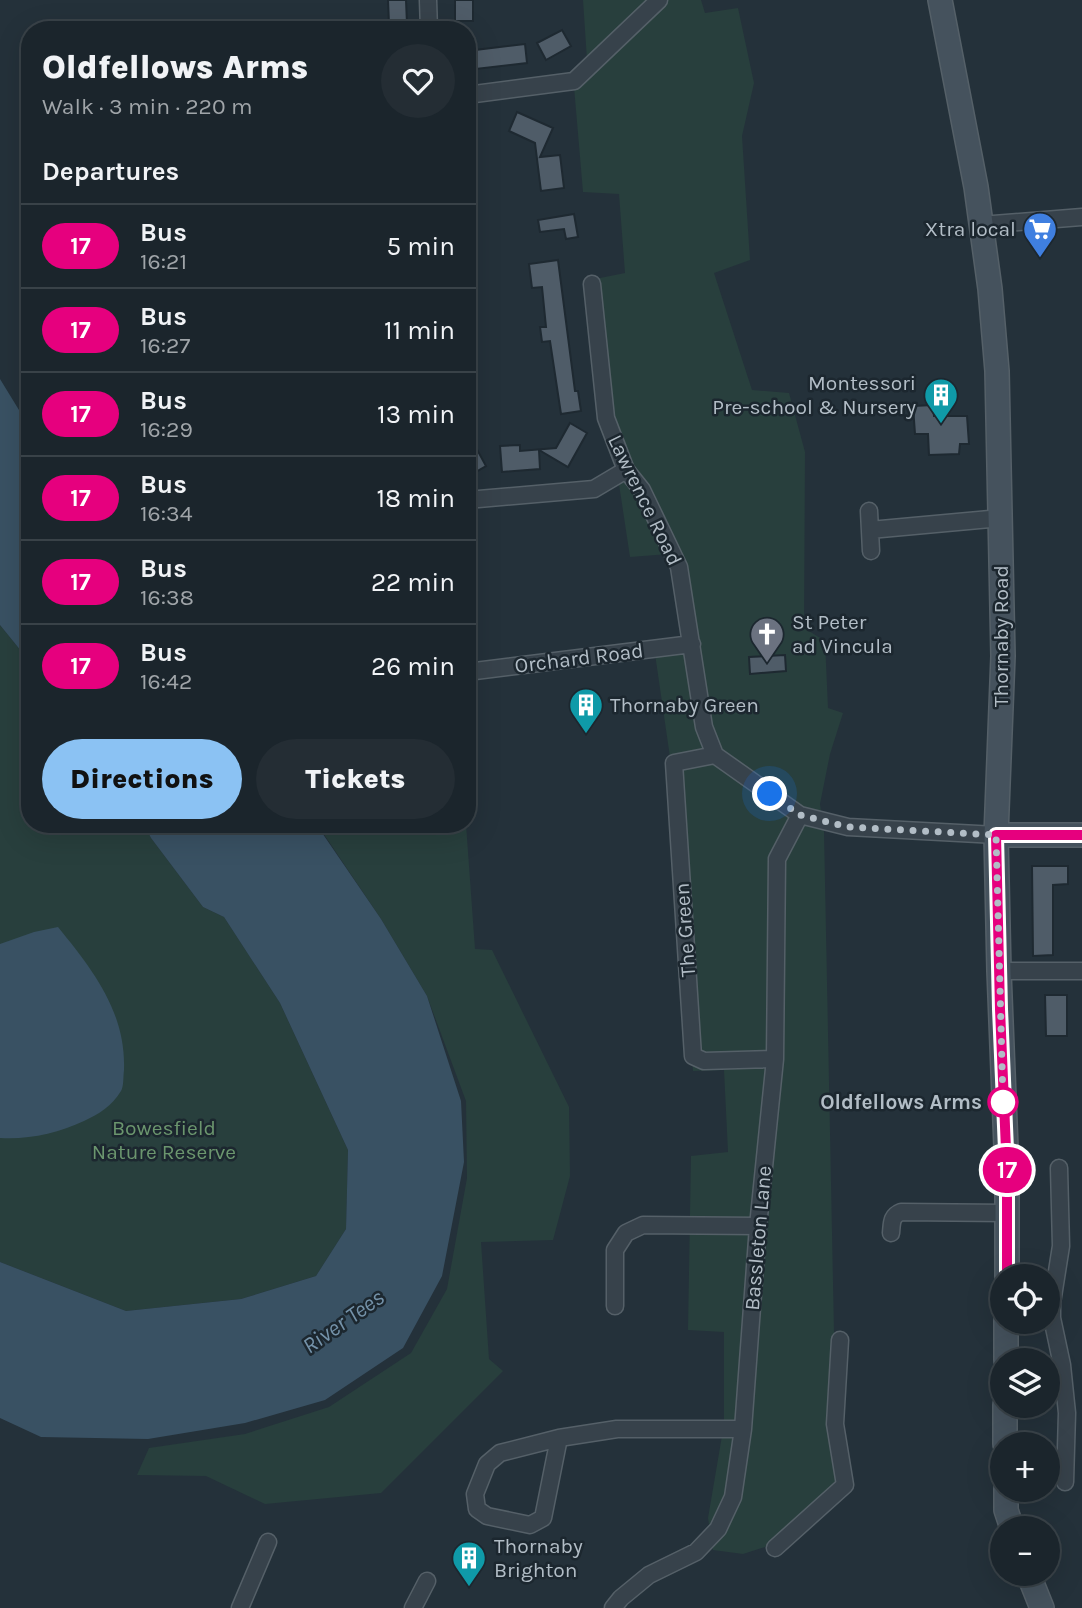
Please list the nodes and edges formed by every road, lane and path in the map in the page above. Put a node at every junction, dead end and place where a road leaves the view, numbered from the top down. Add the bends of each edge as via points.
1 (428, 0) edge
2 (659, 0) edge
3 (940, 0) edge
4 (429, 21) edge
5 (476, 95) edge
6 (1082, 217) edge
7 (981, 225) junction
8 (592, 284) dead end
9 (626, 470) junction
10 (476, 499) edge
11 (869, 510) dead end
12 (1001, 518) junction
13 (870, 530) junction
14 (871, 551) dead end
15 (692, 644) junction
16 (476, 671) edge
17 (715, 755) junction
18 (800, 815) junction
19 (996, 835) junction
20 (1082, 835) edge
21 (999, 971) junction
22 (1082, 971) edge
23 (775, 1059) junction
24 (1059, 1168) dead end
25 (1007, 1213) junction
26 (758, 1226) junction
27 (891, 1233) dead end
28 (1007, 1264) edge
29 (1058, 1264) edge
30 (615, 1306) dead end
31 (1055, 1334) edge
32 (840, 1340) dead end
33 (743, 1429) junction
34 (559, 1438) junction
35 (1065, 1482) dead end
36 (268, 1542) dead end
37 (775, 1548) dead end
38 (427, 1581) dead end
39 (1033, 1586) edge
40 (240, 1608) edge
41 (413, 1608) edge
42 (613, 1608) edge
43 (1042, 1608) edge

1 - 4 street
2 - 5 street via 573,81
3 - 7 street, Thornaby Road
6 - 7 street
7 - 12 street, Thornaby Road via 997,371
8 - 9 street, Lawrence Road via 606,418
9 - 10 street via 594,489
9 - 15 street, Lawrence Road via 642,490 679,567
11 - 13 street
12 - 13 street
12 - 19 street, Thornaby Road via 1003,656
13 - 14 street
15 - 16 street, Orchard Road
15 - 17 street, Lawrence Road via 704,727
17 - 18 street
17 - 23 street, The Green via 674,763 693,1056 704,1061
18 - 19 street via 848,827
18 - 23 street, Bassleton Lane via 777,859
19 - 20 street
19 - 21 street, Thornaby Road
21 - 22 street
21 - 25 street, Thornaby Road
23 - 26 street, Bassleton Lane
24 - 29 street
25 - 27 street via 901,1212 892,1221
25 - 28 street, Thornaby Road
26 - 30 street via 643,1225 626,1233 615,1250
26 - 33 street, Bassleton Lane
31 - 35 street via 1067,1413
32 - 37 street via 835,1424 845,1485
33 - 34 street via 617,1429
33 - 42 street, Bassleton Lane via 733,1497 718,1529 696,1552 649,1574
34 - 34 street via 543,1518 530,1525 487,1516 477,1508 475,1494 487,1464 500,1452
36 - 40 street
38 - 41 street
39 - 43 street

